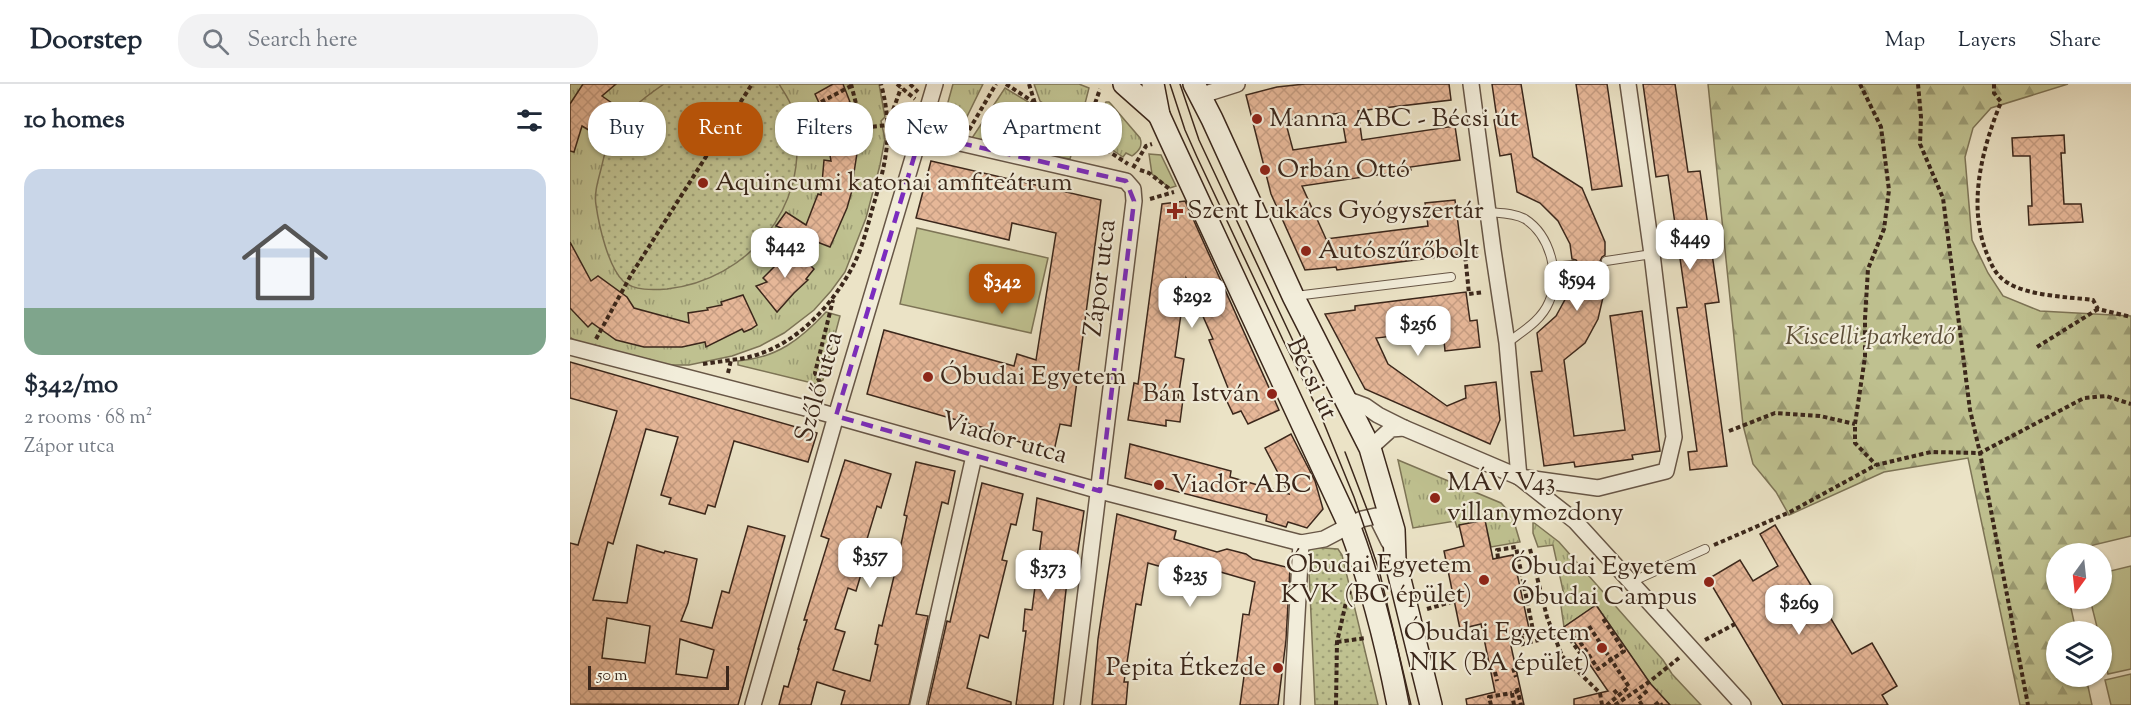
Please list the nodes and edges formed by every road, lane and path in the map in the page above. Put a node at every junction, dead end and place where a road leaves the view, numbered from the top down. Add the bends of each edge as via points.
1 (752, 84) edge
2 (881, 84) edge
3 (935, 84) edge
4 (996, 84) edge
5 (1006, 84) edge
6 (1029, 84) edge
7 (1124, 84) edge
8 (1153, 84) edge
9 (1237, 84) edge
10 (1471, 84) edge
11 (1628, 84) edge
12 (1860, 84) edge
13 (1917, 84) edge
14 (1994, 84) edge
15 (851, 85) edge
16 (901, 88) dead end
17 (1191, 88) edge
18 (1100, 89) dead end
19 (821, 102) dead end
20 (855, 102) edge
21 (896, 102) edge
22 (930, 102) edge
23 (1032, 102) edge
24 (1034, 102) edge
25 (1095, 102) edge
26 (885, 107) edge
27 (1160, 115) junction
28 (969, 130) edge
29 (1157, 142) dead end
30 (969, 145) edge
31 (887, 156) edge
32 (914, 156) edge
33 (1051, 156) edge
34 (1077, 156) edge
35 (1109, 156) edge
36 (1053, 163) junction
37 (1073, 168) junction
38 (1130, 174) junction
39 (1180, 191) dead end
40 (1174, 192) junction
41 (1134, 201) junction
42 (1489, 212) junction
43 (1492, 250) junction
44 (1652, 254) junction
45 (1606, 261) dead end
46 (1573, 265) dead end
47 (1553, 267) junction
48 (1451, 277) dead end
49 (1499, 290) junction
50 (1293, 296) junction
51 (834, 297) junction
52 (2098, 309) junction
53 (2131, 317) edge
54 (608, 319) dead end
55 (1507, 343) junction
56 (570, 347) edge
57 (2037, 347) dead end
58 (725, 387) junction
59 (1346, 399) junction
60 (2131, 404) edge
61 (817, 411) junction
62 (836, 416) junction
63 (1855, 424) junction
64 (1404, 428) junction
65 (1729, 431) dead end
66 (1370, 448) junction
67 (1980, 453) junction
68 (974, 456) junction
69 (1876, 465) junction
70 (1519, 477) junction
71 (1100, 491) junction
72 (1349, 525) junction
73 (1301, 543) junction
74 (1530, 549) dead end
75 (1706, 549) joint
76 (1498, 558) dead end
77 (1395, 559) junction
78 (1631, 582) junction
79 (1353, 585) dead end
80 (1455, 601) dead end
81 (1440, 606) dead end
82 (1602, 617) dead end
83 (1734, 624) dead end
84 (1589, 626) dead end
85 (1576, 636) dead end
86 (1367, 638) dead end
87 (1570, 639) dead end
88 (1539, 640) dead end
89 (1337, 642) junction
90 (1691, 648) junction
91 (1580, 653) dead end
92 (1611, 660) junction
93 (1514, 668) dead end
94 (1668, 668) dead end
95 (1495, 672) dead end
96 (1516, 678) dead end
97 (1497, 681) dead end
98 (1649, 689) dead end
99 (1614, 690) dead end
100 (1512, 693) junction
101 (1618, 695) junction
102 (1662, 703) edge
103 (753, 705) edge
104 (918, 705) edge
105 (1072, 705) edge
106 (1292, 705) edge
107 (1336, 705) edge
108 (1398, 705) edge
109 (1431, 705) edge
110 (1491, 705) edge
111 (1514, 705) edge
112 (1521, 705) edge
113 (1602, 705) edge
114 (1606, 705) edge
115 (1615, 705) edge
116 (1642, 705) edge
117 (1655, 705) edge
118 (1743, 705) edge
119 (2028, 705) edge

1 - 54 path via 631,275
2 - 26 path
3 - 22 street, Szőlő utca
4 - 28 path
5 - 23 path
6 - 24 path
7 - 27 main road
8 - 27 main road, Bécsi út
9 - 17 street
10 - 42 street
11 - 44 street
12 - 63 path via 1881,127 1890,190 1884,229 1868,269 1865,357
13 - 67 path via 1920,144 1943,198 1961,352
14 - 52 path via 1994,93 2001,102 1990,130 1978,194 1980,237 1995,273 2009,284 2035,292 2093,300
15 - 19 path
15 - 20 path
16 - 21 path
17 - 50 main road, Bécsi út via 1212,119
18 - 25 path
27 - 72 main road, Bécsi út
29 - 38 path via 1146,146
30 - 36 street
31 - 51 path via 854,265
32 - 62 street, Szőlő utca
33 - 36 path
34 - 37 path
35 - 38 path
36 - 37 street
37 - 38 street
38 - 40 path via 1149,173
38 - 41 street, Zápor utca
39 - 40 path
40 - 41 path
41 - 71 street, Zápor utca
42 - 43 street
42 - 47 lane via 1514,215 1531,224 1545,242
43 - 49 street
43 - 49 path via 1465,254 1469,294
44 - 45 lane
44 - 70 street via 1674,437 1666,471 1598,488
46 - 47 lane
47 - 55 lane via 1555,280 1549,302 1533,325
48 - 50 lane
49 - 55 street
50 - 59 main road, Bécsi út
51 - 58 path via 791,339 747,359 731,360
51 - 61 path via 815,373 823,388
52 - 53 path
52 - 57 path
55 - 70 street
56 - 58 street, Viador utca
58 - 61 street, Viador utca
59 - 64 street
59 - 66 main road, Bécsi út
60 - 67 path via 2106,396 2084,398
61 - 62 street, Viador utca
62 - 68 street, Viador utca
62 - 103 street, Szőlő utca
63 - 65 path via 1820,416 1775,413
63 - 69 path via 1855,443
64 - 66 street via 1390,429
64 - 70 street
66 - 77 main road, Bécsi út via 1394,530
67 - 69 path via 1931,452
67 - 119 path
68 - 71 street, Viador utca
68 - 104 street
69 - 75 path via 1790,512
70 - 78 street via 1575,521
71 - 73 street, Viador utca
71 - 105 street, Zápor utca
72 - 73 street, Viador utca via 1324,539
72 - 77 street, Viador utca via 1376,516
72 - 108 main road, Bécsi út via 1367,572
73 - 106 street
74 - 113 path via 1547,617 1562,656 1600,693
75 - 78 lane
76 - 88 path via 1497,550 1516,547 1534,635 1512,638 1513,644
77 - 109 main road, Bécsi út
78 - 90 street
79 - 89 path
80 - 81 path
82 - 92 path via 1624,651
83 - 90 path
84 - 92 path
85 - 92 path via 1598,669
86 - 89 path
87 - 91 path
89 - 107 path
90 - 118 street
92 - 101 path via 1629,687
93 - 96 path
94 - 115 path
95 - 97 path
98 - 116 path via 1638,699
99 - 101 path
100 - 110 path via 1489,697
100 - 111 path
100 - 112 path via 1518,690
101 - 114 path
102 - 117 path

